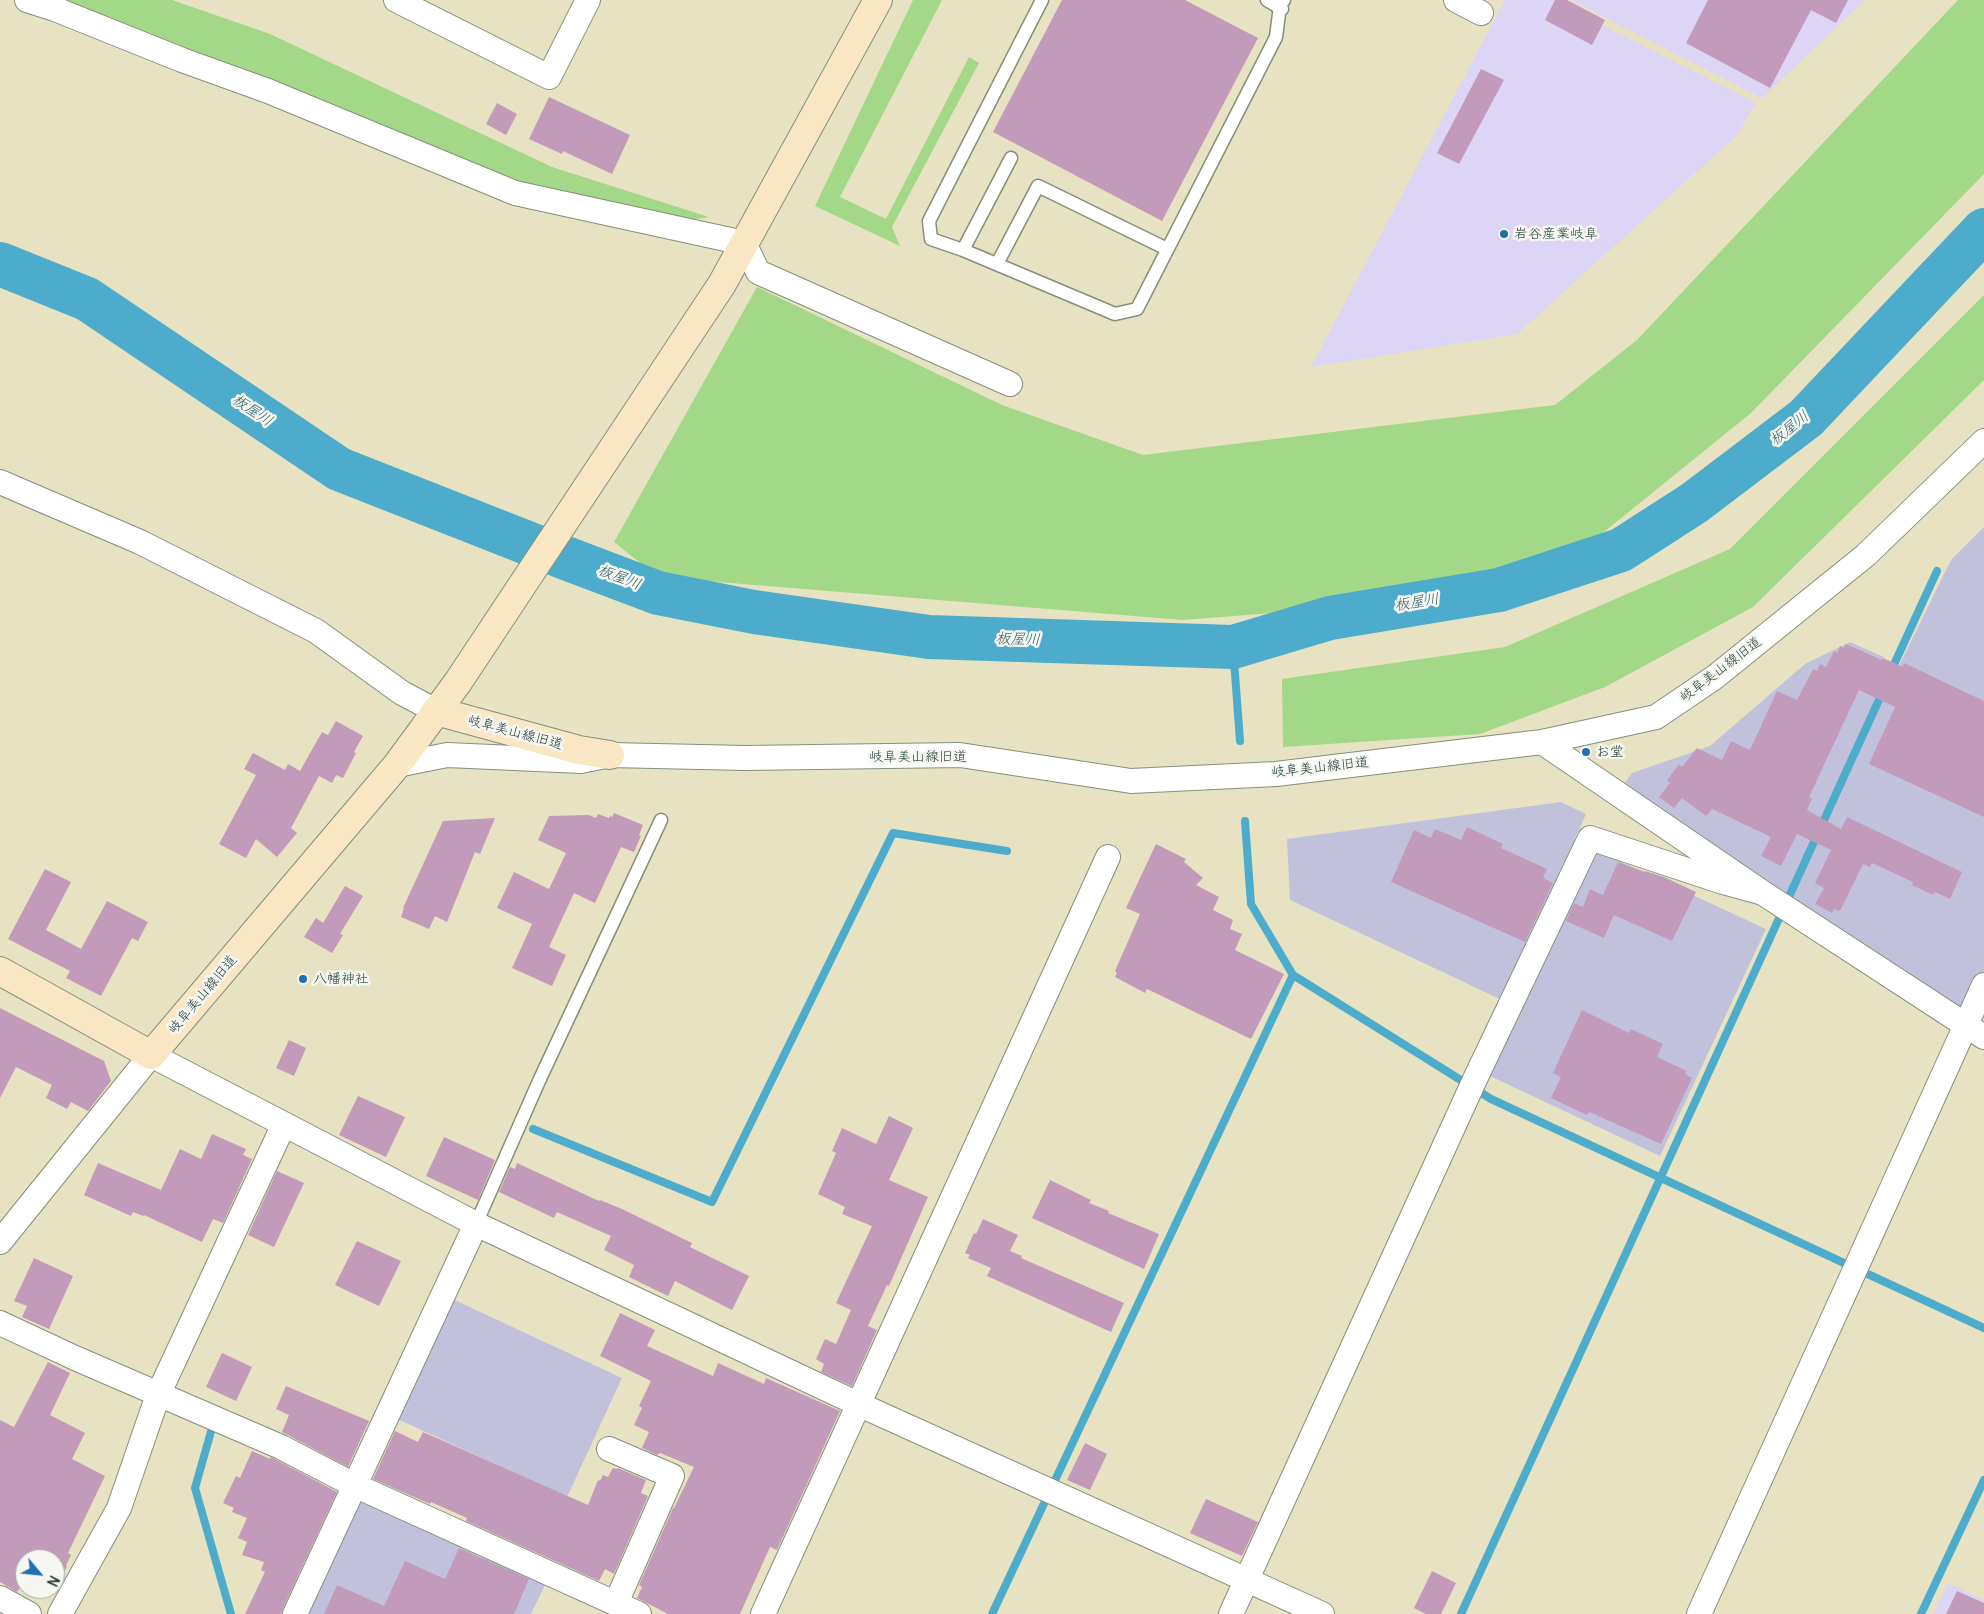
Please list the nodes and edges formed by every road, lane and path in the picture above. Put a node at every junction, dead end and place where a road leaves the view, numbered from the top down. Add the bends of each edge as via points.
1 (26, 0) edge
2 (396, 0) edge
3 (588, 0) edge
4 (878, 0) edge
5 (1042, 0) edge
6 (1267, 0) edge
7 (1456, 0) edge
8 (1282, 5) edge
9 (1481, 13) dead end
10 (1011, 158) dead end
11 (744, 243) junction
12 (963, 250) junction
13 (1168, 250) junction
14 (997, 264) junction
15 (1010, 384) dead end
16 (1984, 441) edge
17 (0, 482) edge
18 (436, 711) junction
19 (1542, 742) junction
20 (610, 755) junction
21 (397, 766) junction
22 (661, 820) dead end
23 (1108, 857) dead end
24 (1763, 893) junction
25 (0, 971) edge
26 (1984, 984) edge
27 (1975, 1031) edge
28 (151, 1055) junction
29 (284, 1124) junction
30 (476, 1224) junction
31 (0, 1242) edge
32 (0, 1322) edge
33 (158, 1395) junction
34 (858, 1404) junction
35 (609, 1449) dead end
36 (354, 1485) junction
37 (1247, 1579) junction
38 (0, 1598) edge
39 (616, 1603) junction
40 (29, 1614) edge
41 (60, 1614) edge
42 (295, 1614) edge
43 (640, 1614) edge
44 (763, 1614) edge
45 (1231, 1614) edge
46 (1322, 1614) edge
47 (1698, 1614) edge

1 - 11 street via 268,91 515,193
2 - 3 street via 549,77
4 - 11 street
5 - 12 lane via 929,221 931,238
6 - 8 lane
7 - 9 street
8 - 13 lane via 1276,37
10 - 12 lane
11 - 15 street via 758,272
11 - 18 street via 722,284
12 - 14 lane
13 - 14 lane via 1137,309 1115,314
13 - 14 lane via 1038,186
16 - 19 street, 岐阜美山線旧道 via 1866,555 1715,677 1656,718
17 - 18 street via 140,542 316,631 402,693
18 - 20 street, 岐阜美山線旧道 via 579,750
18 - 21 street, 岐阜美山線旧道
19 - 20 street, 岐阜美山線旧道 via 1276,774 1131,781 960,756 745,758
19 - 24 street
20 - 21 street via 581,761 447,755
21 - 28 street, 岐阜美山線旧道
22 - 30 lane
23 - 34 street
24 - 27 street
24 - 37 street via 1590,838
25 - 28 street
26 - 27 street
27 - 47 street
28 - 29 street
28 - 31 street, 岐阜美山線旧道
29 - 30 street
29 - 33 street
30 - 34 street
30 - 36 street
32 - 33 street
33 - 36 street via 281,1448
33 - 41 street via 119,1508
34 - 37 street
34 - 44 street
35 - 39 street via 672,1476
36 - 39 street
36 - 42 street
37 - 45 street
37 - 46 street
38 - 40 street
39 - 43 street

